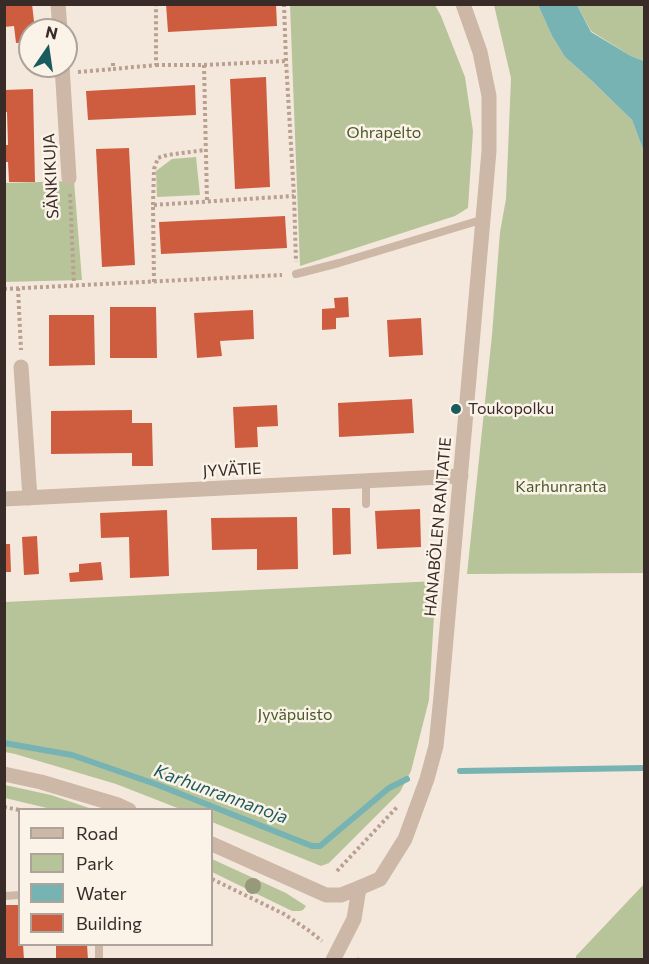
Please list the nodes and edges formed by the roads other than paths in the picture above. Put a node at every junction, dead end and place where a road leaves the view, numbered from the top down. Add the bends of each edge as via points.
1 (463, 4) edge
2 (63, 78) edge
3 (69, 178) road end
4 (484, 219) junction
5 (296, 274) road end
6 (21, 367) road end
7 (462, 476) junction
8 (366, 481) junction
9 (30, 498) junction
10 (4, 499) edge
11 (366, 504) dead end
12 (4, 774) edge
13 (125, 808) edge
14 (213, 844) edge
15 (359, 888) junction
16 (333, 960) edge

1 - 4 street, HANABÖLEN RANTATIE via 480,52 489,96
2 - 3 street, SÄNKIKUJA
4 - 5 lane
4 - 7 street, HANABÖLEN RANTATIE
6 - 9 street
7 - 8 street, JYVÄTIE
7 - 15 street, HANABÖLEN RANTATIE via 436,746 405,839 380,879
8 - 9 street, JYVÄTIE
8 - 11 lane
9 - 10 street, JYVÄTIE
12 - 13 street
14 - 15 street, HANABÖLEN RANTATIE via 326,895
15 - 16 street via 354,919

